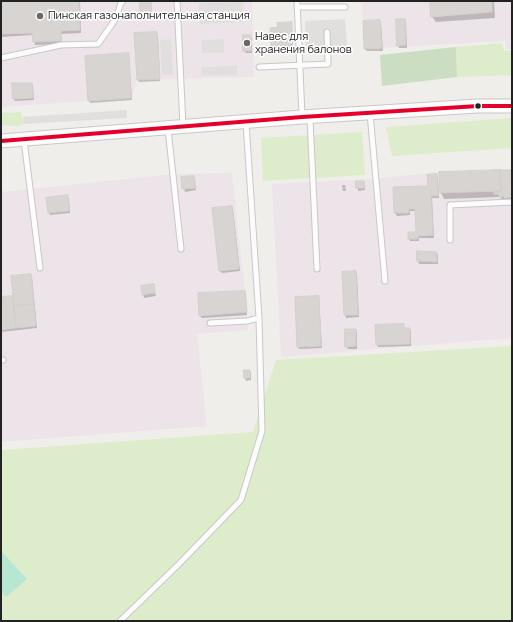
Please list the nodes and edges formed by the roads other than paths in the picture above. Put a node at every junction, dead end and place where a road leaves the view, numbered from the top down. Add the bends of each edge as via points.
1 (177, 1) edge
2 (122, 2) edge
3 (297, 4) edge
4 (345, 7) dead end
5 (326, 32) dead end
6 (1, 58) edge
7 (300, 65) junction
8 (259, 67) dead end
9 (512, 106) edge
10 (370, 113) junction
11 (306, 117) junction
12 (246, 122) junction
13 (183, 127) junction
14 (168, 128) junction
15 (24, 140) junction
16 (1, 141) edge
17 (512, 202) edge
18 (450, 240) dead end
19 (181, 249) dead end
20 (40, 268) dead end
21 (317, 269) dead end
22 (385, 281) dead end
23 (259, 318) junction
24 (210, 323) dead end
25 (120, 621) edge

1 - 13 lane
2 - 6 lane via 115,20 98,44 61,44
3 - 4 lane
3 - 7 lane
5 - 7 lane via 328,64
7 - 8 lane
7 - 11 lane
9 - 10 street
10 - 11 street
10 - 22 lane
11 - 12 street
11 - 21 lane
12 - 13 street
12 - 23 lane
13 - 14 street
14 - 15 street
14 - 19 lane
15 - 16 street
15 - 20 lane
17 - 18 lane via 450,206
23 - 24 lane
23 - 25 lane via 262,431 241,500

